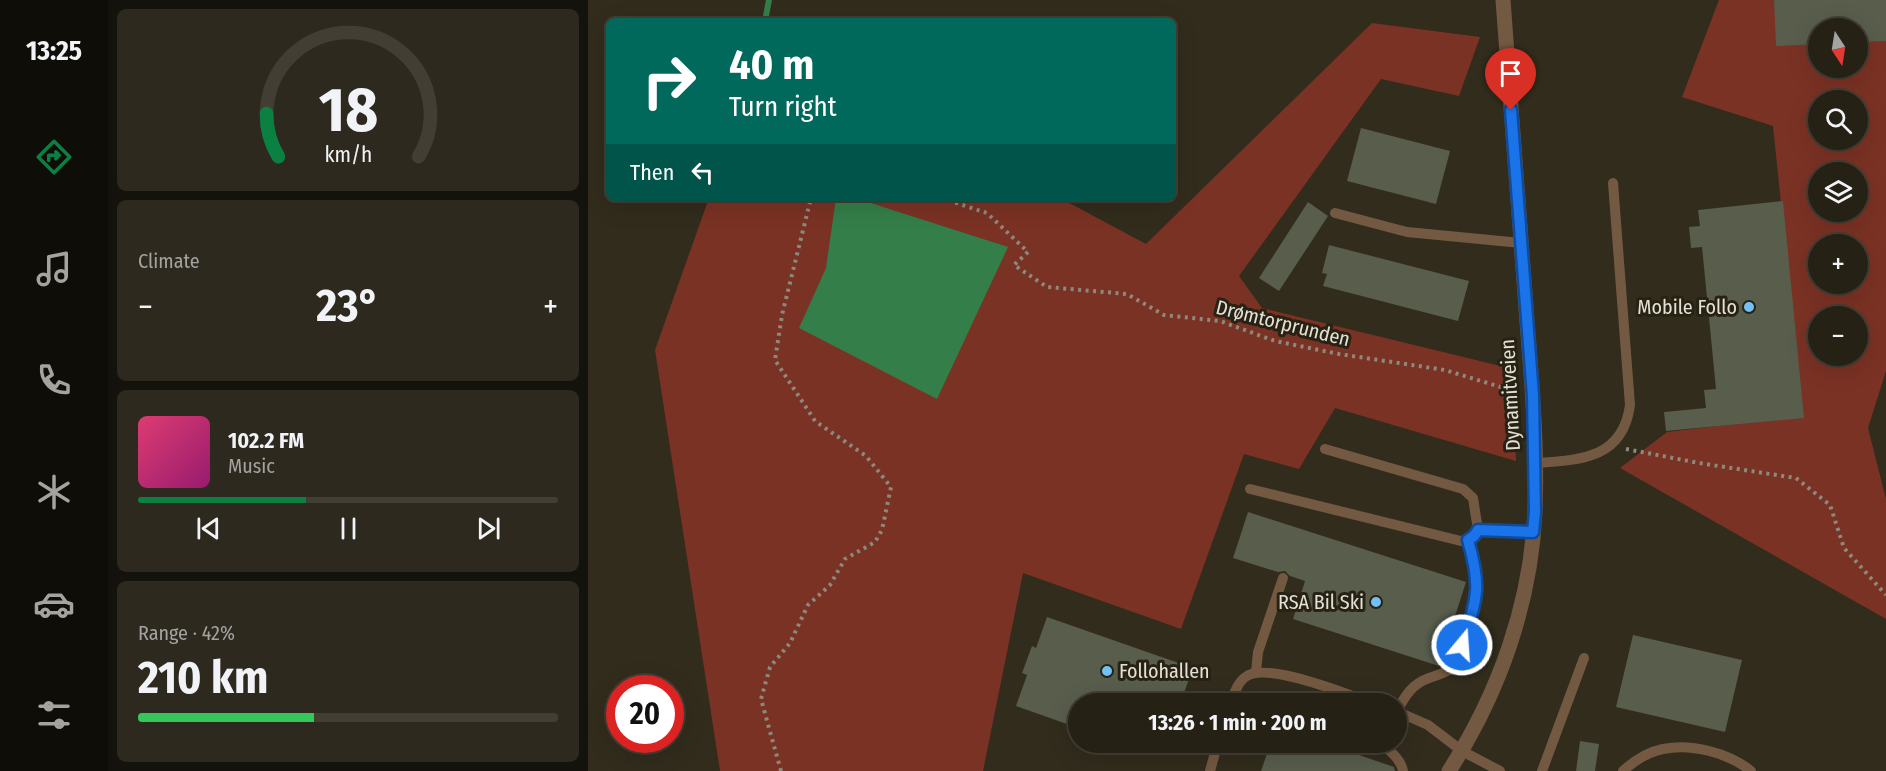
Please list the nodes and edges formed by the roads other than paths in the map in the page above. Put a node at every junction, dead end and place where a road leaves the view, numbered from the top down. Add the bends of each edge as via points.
1 (1503, 0) edge
2 (1613, 183) dead end
3 (1335, 213) dead end
4 (1521, 243) junction
5 (1324, 449) dead end
6 (1535, 463) junction
7 (1250, 489) dead end
8 (1478, 530) junction
9 (1533, 532) junction
10 (1468, 540) junction
11 (1283, 578) dead end
12 (1584, 658) dead end
13 (1256, 672) junction
14 (1235, 693) edge
15 (1337, 693) edge
16 (1407, 696) edge
17 (1407, 716) edge
18 (1462, 750) junction
19 (1215, 753) edge
20 (1392, 753) edge
21 (1210, 771) edge
22 (1403, 771) edge
23 (1449, 771) edge
24 (1500, 771) edge
25 (1542, 771) edge
26 (1623, 771) edge
27 (1751, 771) edge

1 - 4 street, Dynamitveien
2 - 6 lane via 1630,405 1624,429 1598,454
3 - 4 lane via 1407,232
4 - 6 street, Dynamitveien
5 - 8 lane via 1463,489 1473,498
6 - 9 street, Dynamitveien
7 - 10 lane via 1454,540
8 - 9 lane
8 - 10 lane
9 - 18 street, Dynamitveien via 1526,586 1513,638 1489,698
10 - 16 lane via 1478,588 1455,666 1420,681
11 - 13 lane via 1258,652
12 - 25 lane
13 - 14 lane via 1240,681
13 - 15 lane via 1289,676
17 - 18 lane via 1428,725
18 - 23 street, Dynamitveien
18 - 24 lane
19 - 21 lane
20 - 22 lane
26 - 27 lane via 1646,754 1664,748 1708,750

